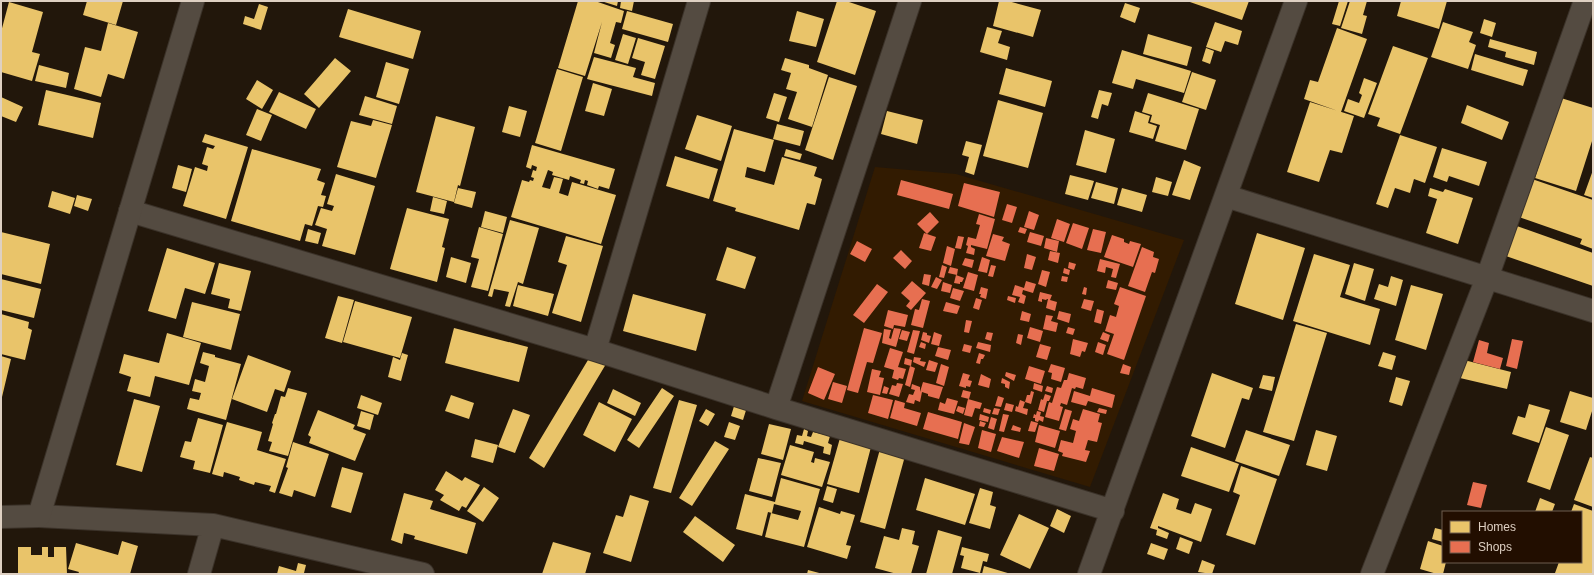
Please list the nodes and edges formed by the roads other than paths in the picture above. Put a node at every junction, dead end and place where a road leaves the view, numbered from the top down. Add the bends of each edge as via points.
1 (193, 1) edge
2 (699, 1) edge
3 (910, 1) edge
4 (1296, 1) edge
5 (1585, 1) edge
6 (1226, 196) junction
7 (130, 211) junction
8 (1487, 278) junction
9 (1593, 311) edge
10 (595, 350) junction
11 (776, 408) junction
12 (1113, 511) junction
13 (39, 516) junction
14 (1, 517) edge
15 (213, 525) junction
16 (199, 574) edge
17 (423, 574) edge
18 (1089, 574) edge
19 (1372, 574) edge

1 - 7 street
2 - 10 street
3 - 11 street
4 - 6 street
5 - 8 street
6 - 8 street
6 - 12 street
7 - 10 street
7 - 13 street
8 - 9 street
8 - 19 street
10 - 11 street
11 - 12 street
12 - 18 street
13 - 14 street
13 - 15 street
15 - 16 street
15 - 17 street

